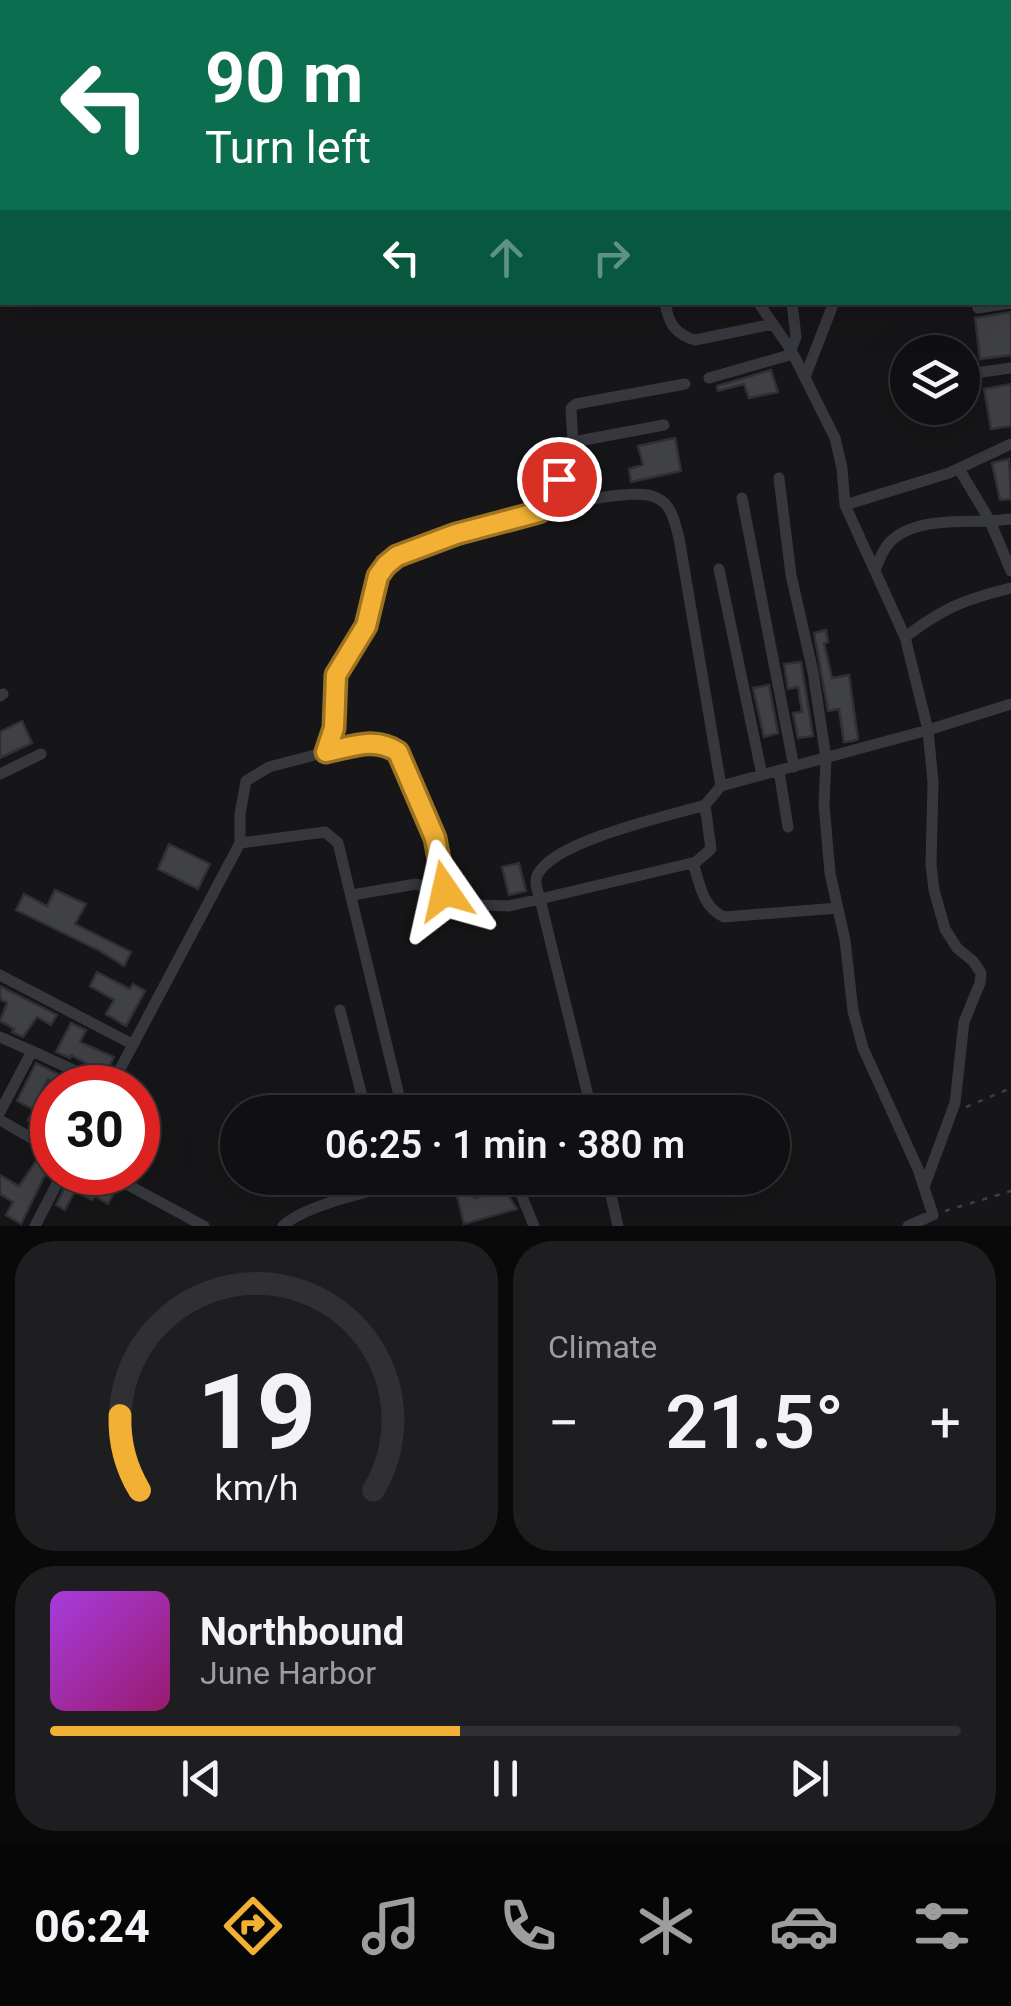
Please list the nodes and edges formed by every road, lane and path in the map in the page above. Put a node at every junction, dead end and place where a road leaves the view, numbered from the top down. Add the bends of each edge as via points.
1 (666, 305) edge
2 (760, 305) edge
3 (792, 305) edge
4 (833, 305) edge
5 (998, 305) edge
6 (978, 308) dead end
7 (772, 324) junction
8 (792, 352) junction
9 (1011, 368) edge
10 (982, 372) dead end
11 (805, 377) junction
12 (710, 378) dead end
13 (686, 384) dead end
14 (664, 426) dead end
15 (573, 442) junction
16 (1011, 444) edge
17 (959, 469) junction
18 (779, 478) dead end
19 (742, 498) dead end
20 (845, 505) junction
21 (539, 512) junction
22 (1011, 519) edge
23 (990, 521) junction
24 (720, 569) dead end
25 (875, 570) junction
26 (1011, 571) edge
27 (1011, 588) edge
28 (905, 637) junction
29 (1011, 704) edge
30 (928, 730) junction
31 (326, 752) junction
32 (41, 754) dead end
33 (826, 758) junction
34 (794, 767) junction
35 (779, 771) junction
36 (0, 774) edge
37 (762, 776) junction
38 (722, 786) junction
39 (705, 805) junction
40 (788, 827) dead end
41 (240, 843) junction
42 (693, 863) junction
43 (445, 891) junction
44 (352, 895) junction
45 (540, 899) junction
46 (838, 908) junction
47 (0, 975) edge
48 (340, 1010) dead end
49 (0, 1037) edge
50 (132, 1044) junction
51 (32, 1051) junction
52 (62, 1065) edge
53 (121, 1065) edge
54 (1011, 1088) edge
55 (362, 1095) edge
56 (399, 1095) edge
57 (588, 1095) edge
58 (0, 1112) edge
59 (951, 1113) junction
60 (0, 1120) edge
61 (30, 1137) edge
62 (924, 1188) junction
63 (1011, 1191) edge
64 (51, 1195) edge
65 (147, 1195) edge
66 (350, 1195) edge
67 (520, 1195) edge
68 (611, 1195) edge
69 (933, 1215) junction
70 (35, 1226) edge
71 (204, 1226) edge
72 (283, 1226) edge
73 (534, 1226) edge
74 (618, 1226) edge
75 (908, 1226) edge

1 - 7 street via 672,327 695,340
2 - 7 street
3 - 8 street
4 - 11 street
5 - 6 street
7 - 8 street
8 - 11 street
8 - 12 street
9 - 10 street
11 - 20 street via 835,438
13 - 15 street via 576,404 569,414
14 - 15 street
15 - 21 street
16 - 17 street
17 - 20 street
17 - 23 street
18 - 33 street
19 - 34 street
20 - 25 street
21 - 31 street via 456,534 386,565 366,626 336,675
21 - 38 street via 624,492 651,495 672,511
22 - 23 street
23 - 25 street via 902,533 887,545
23 - 26 street
24 - 37 street
25 - 28 street
27 - 28 street via 943,609
28 - 30 street
29 - 30 street
30 - 33 street
30 - 59 street via 934,890 945,930 981,974 964,1022
31 - 41 street via 268,766 246,782
31 - 43 street via 374,742 398,752 435,838
32 - 36 street
33 - 34 street
33 - 46 street via 828,856
34 - 35 street
35 - 37 street
35 - 40 street
37 - 38 street
38 - 39 street
39 - 42 street via 710,849
39 - 45 street via 562,852 537,873
41 - 44 street via 330,834 342,850
41 - 50 street
42 - 45 street
42 - 46 street via 704,899 724,917
43 - 44 street via 416,884
43 - 45 street via 482,905
44 - 56 street
45 - 57 street
46 - 62 street via 852,1011
47 - 50 street
48 - 55 street
49 - 51 street
50 - 53 street
51 - 52 street
51 - 58 street
54 - 59 path
59 - 62 street
60 - 61 street
62 - 69 street
63 - 69 path
64 - 70 street
65 - 71 street
66 - 72 street
67 - 73 street
68 - 74 street
69 - 75 street

